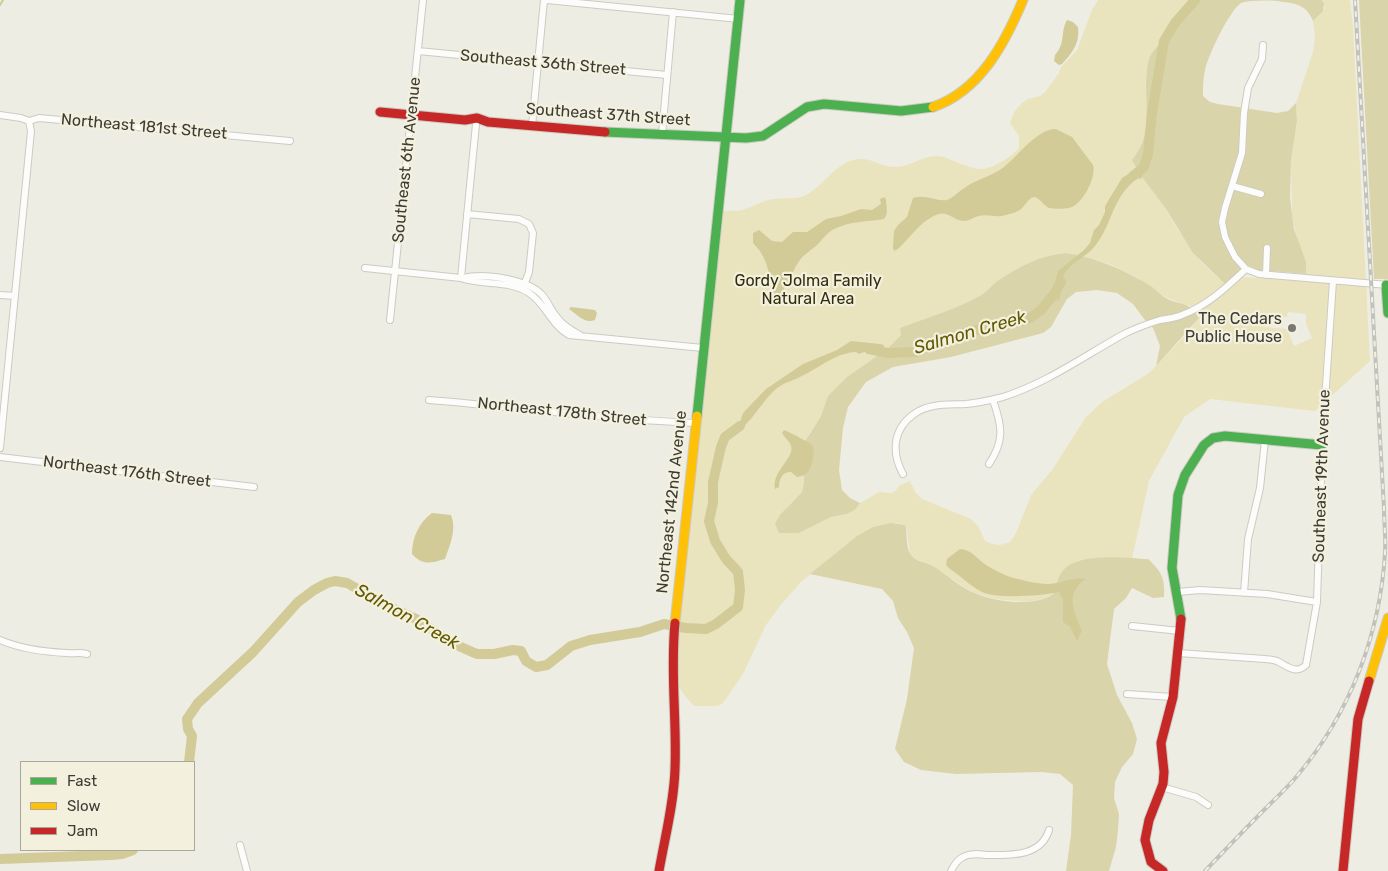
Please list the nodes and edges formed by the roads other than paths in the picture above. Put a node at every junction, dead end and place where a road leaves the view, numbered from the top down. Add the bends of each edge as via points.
1 (423, 0) edge
2 (545, 0) edge
3 (740, 0) edge
4 (1023, 0) edge
5 (617, 3) edge
6 (673, 12) junction
7 (738, 19) junction
8 (1263, 45) dead end
9 (418, 51) junction
10 (538, 62) junction
11 (667, 75) junction
12 (380, 112) dead end
13 (0, 115) edge
14 (411, 115) junction
15 (465, 120) junction
16 (29, 121) junction
17 (488, 122) junction
18 (476, 124) junction
19 (532, 126) junction
20 (662, 134) junction
21 (726, 136) junction
22 (290, 141) dead end
23 (1232, 186) junction
24 (1261, 194) dead end
25 (468, 214) junction
26 (1267, 248) dead end
27 (365, 268) dead end
28 (1246, 268) junction
29 (395, 271) junction
30 (1266, 275) junction
31 (461, 278) junction
32 (1333, 281) junction
33 (1387, 285) edge
34 (523, 286) junction
35 (0, 295) edge
36 (15, 296) junction
37 (1388, 313) edge
38 (390, 320) dead end
39 (703, 348) junction
40 (429, 400) dead end
41 (993, 400) junction
42 (695, 423) junction
43 (1265, 440) junction
44 (1322, 445) junction
45 (0, 448) edge
46 (0, 457) edge
47 (989, 464) dead end
48 (903, 474) dead end
49 (254, 487) dead end
50 (1178, 592) junction
51 (1244, 593) junction
52 (1317, 602) junction
53 (1388, 618) edge
54 (1132, 626) dead end
55 (1180, 631) junction
56 (0, 640) edge
57 (1178, 653) junction
58 (87, 654) dead end
59 (1127, 694) dead end
60 (1173, 697) junction
61 (1162, 788) junction
62 (1208, 805) dead end
63 (1049, 830) dead end
64 (240, 845) dead end
65 (247, 871) edge
66 (659, 871) edge
67 (951, 871) edge
68 (1163, 871) edge
69 (1343, 871) edge

1 - 9 street, Southeast 6th Avenue
2 - 5 street
2 - 10 street
3 - 7 street, Northeast 142nd Avenue
4 - 21 street, Southeast 37th Street via 1015,22 990,61 964,92 939,106 902,111 824,104 807,107 763,136
5 - 6 street
6 - 7 street
6 - 11 street
7 - 21 street, Northeast 142nd Avenue
8 - 23 street via 1262,59 1248,88 1242,153
9 - 10 street, Southeast 36th Street
9 - 14 street, Southeast 6th Avenue
10 - 11 street, Southeast 36th Street
10 - 19 street
11 - 20 street
12 - 14 street, Southeast 37th Street
13 - 16 street, Northeast 181st Street
14 - 15 street, Southeast 37th Street
14 - 29 street, Southeast 6th Avenue
15 - 17 street, Southeast 37th Street via 483,119
15 - 18 street, Southeast 37th Street
16 - 22 street, Northeast 181st Street via 40,118
16 - 36 street via 31,131
17 - 18 street, Southeast 37th Street
17 - 19 street, Southeast 37th Street
18 - 25 street
19 - 20 street, Southeast 37th Street
20 - 21 street, Southeast 37th Street
21 - 39 street, Northeast 142nd Avenue
23 - 24 street
23 - 28 street via 1223,215 1223,230 1230,251
25 - 31 street
25 - 34 street via 528,224 533,233 529,272
26 - 30 street
27 - 29 street
28 - 30 street
28 - 41 street via 1198,308 1181,316 1139,326 1029,388
29 - 31 street
29 - 38 street, Southeast 6th Avenue
30 - 32 street
31 - 34 street via 509,280
32 - 33 street
32 - 44 street, Southeast 19th Avenue
33 - 37 street
34 - 39 street via 539,292 562,323 581,336
35 - 36 street
36 - 45 street
39 - 42 street, Northeast 142nd Avenue
40 - 42 street, Northeast 178th Street via 636,421
41 - 47 street via 1001,436 997,452
41 - 48 street via 937,405 913,414 896,437 894,451
42 - 66 street, Northeast 142nd Avenue via 674,633 675,768
43 - 44 street
43 - 50 street via 1215,437 1207,441 1185,475 1178,495 1172,568
43 - 51 street via 1260,488 1248,539
44 - 52 street, Southeast 19th Avenue
46 - 49 street, Northeast 176th Street
50 - 51 street
50 - 55 street
51 - 52 street
52 - 57 street, Southeast 19th Avenue via 1308,659 1302,669 1296,670 1275,660
53 - 69 street via 1358,719
54 - 55 street
55 - 57 street
56 - 58 street via 32,650
57 - 60 street
59 - 60 street
60 - 61 street via 1162,734
61 - 62 street via 1196,797
61 - 68 street via 1145,840 1151,862
63 - 67 street via 1042,845 1034,850 1012,855 964,856
64 - 65 street

